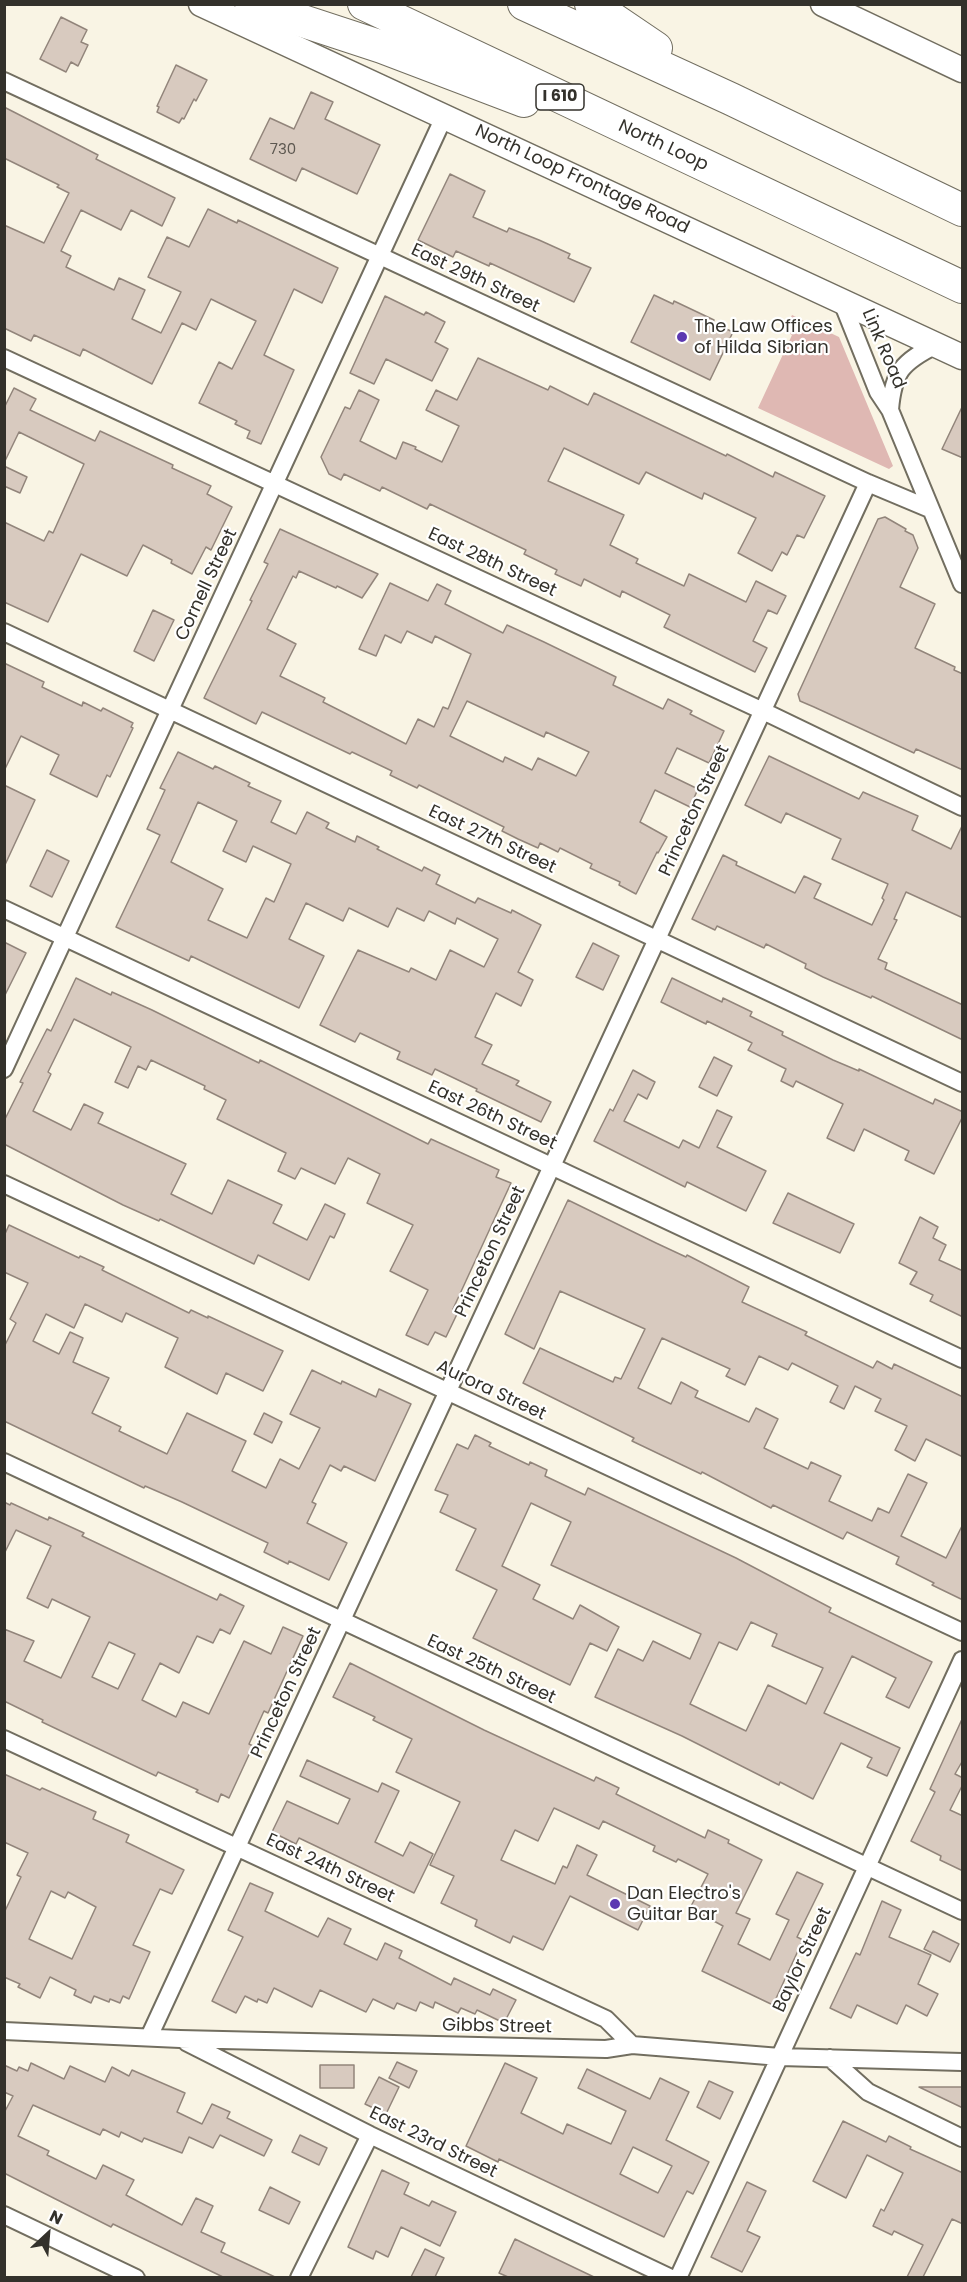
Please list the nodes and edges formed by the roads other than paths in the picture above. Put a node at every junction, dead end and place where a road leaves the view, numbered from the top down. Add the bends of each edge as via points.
1 (201, 4) edge
2 (251, 4) edge
3 (364, 4) edge
4 (524, 4) edge
5 (591, 4) edge
6 (823, 4) edge
7 (963, 70) edge
8 (4, 81) edge
9 (731, 99) junction
10 (444, 117) junction
11 (755, 190) junction
12 (963, 210) edge
13 (381, 257) junction
14 (963, 287) edge
15 (842, 302) junction
16 (936, 345) junction
17 (4, 357) edge
18 (963, 357) edge
19 (890, 410) junction
20 (275, 483) junction
21 (868, 483) junction
22 (930, 509) junction
23 (963, 584) edge
24 (4, 632) edge
25 (171, 709) junction
26 (763, 711) junction
27 (963, 807) edge
28 (4, 909) edge
29 (65, 938) junction
30 (657, 939) junction
31 (4, 1069) edge
32 (963, 1083) edge
33 (552, 1166) junction
34 (4, 1184) edge
35 (963, 1359) edge
36 (447, 1392) junction
37 (4, 1462) edge
38 (341, 1622) junction
39 (963, 1632) edge
40 (963, 1660) edge
41 (4, 1739) edge
42 (236, 1847) junction
43 (867, 1866) junction
44 (963, 1911) edge
45 (4, 2020) edge
46 (4, 2031) edge
47 (29, 2032) junction
48 (149, 2037) junction
49 (180, 2039) junction
50 (632, 2045) junction
51 (780, 2057) junction
52 (830, 2058) junction
53 (963, 2062) edge
54 (370, 2135) junction
55 (963, 2138) edge
56 (4, 2215) edge
57 (136, 2277) edge
58 (299, 2277) edge
59 (670, 2277) edge
60 (678, 2277) edge

1 - 10 main road, North Loop Frontage Road
2 - 11 highway via 382,47
3 - 11 highway, North Loop / I 610
4 - 9 highway
5 - 9 highway
6 - 7 main road
8 - 13 street, East 29th Street
9 - 12 highway
10 - 13 street, Cornell Street
10 - 15 main road, North Loop Frontage Road
11 - 14 highway, North Loop / I 610
13 - 20 street, Cornell Street
13 - 21 street, East 29th Street
15 - 16 main road, North Loop Frontage Road
15 - 19 street, Link Road via 878,392
16 - 18 main road, North Loop Frontage Road
16 - 19 street, Link Road via 916,355 901,369 893,384
17 - 20 street, East 28th Street
19 - 22 street, Link Road
20 - 25 street, Cornell Street
20 - 26 street, East 28th Street
21 - 22 street, East 29th Street
21 - 26 street, Princeton Street
22 - 23 street, Link Road
24 - 25 street, East 27th Street
25 - 29 street, Cornell Street
25 - 30 street, East 27th Street
26 - 27 street, East 28th Street
26 - 30 street, Princeton Street
28 - 29 street, East 26th Street
29 - 31 street, Cornell Street
29 - 33 street, East 26th Street
30 - 32 street, East 27th Street
30 - 33 street, Princeton Street
33 - 35 street, East 26th Street
33 - 36 street, Princeton Street
34 - 36 street, Aurora Street
36 - 38 street, Princeton Street
36 - 39 street, Aurora Street
37 - 38 street, East 25th Street
38 - 42 street, Princeton Street
38 - 43 street, East 25th Street
40 - 43 street, Baylor Street
41 - 42 street, East 24th Street
42 - 48 street, Princeton Street
42 - 50 street, East 24th Street via 606,2019
43 - 44 street, East 25th Street
43 - 51 street, Baylor Street
45 - 47 street
46 - 47 street, Gibbs Street
47 - 48 street, Gibbs Street
48 - 49 street, Gibbs Street
49 - 50 street, Gibbs Street via 594,2048
49 - 54 street, East 23rd Street
50 - 51 street, Gibbs Street
51 - 52 street, Gibbs Street
51 - 60 street, Baylor Street
52 - 53 street, Gibbs Street
52 - 55 street via 868,2092
54 - 58 street
54 - 59 street, East 23rd Street
56 - 57 street

